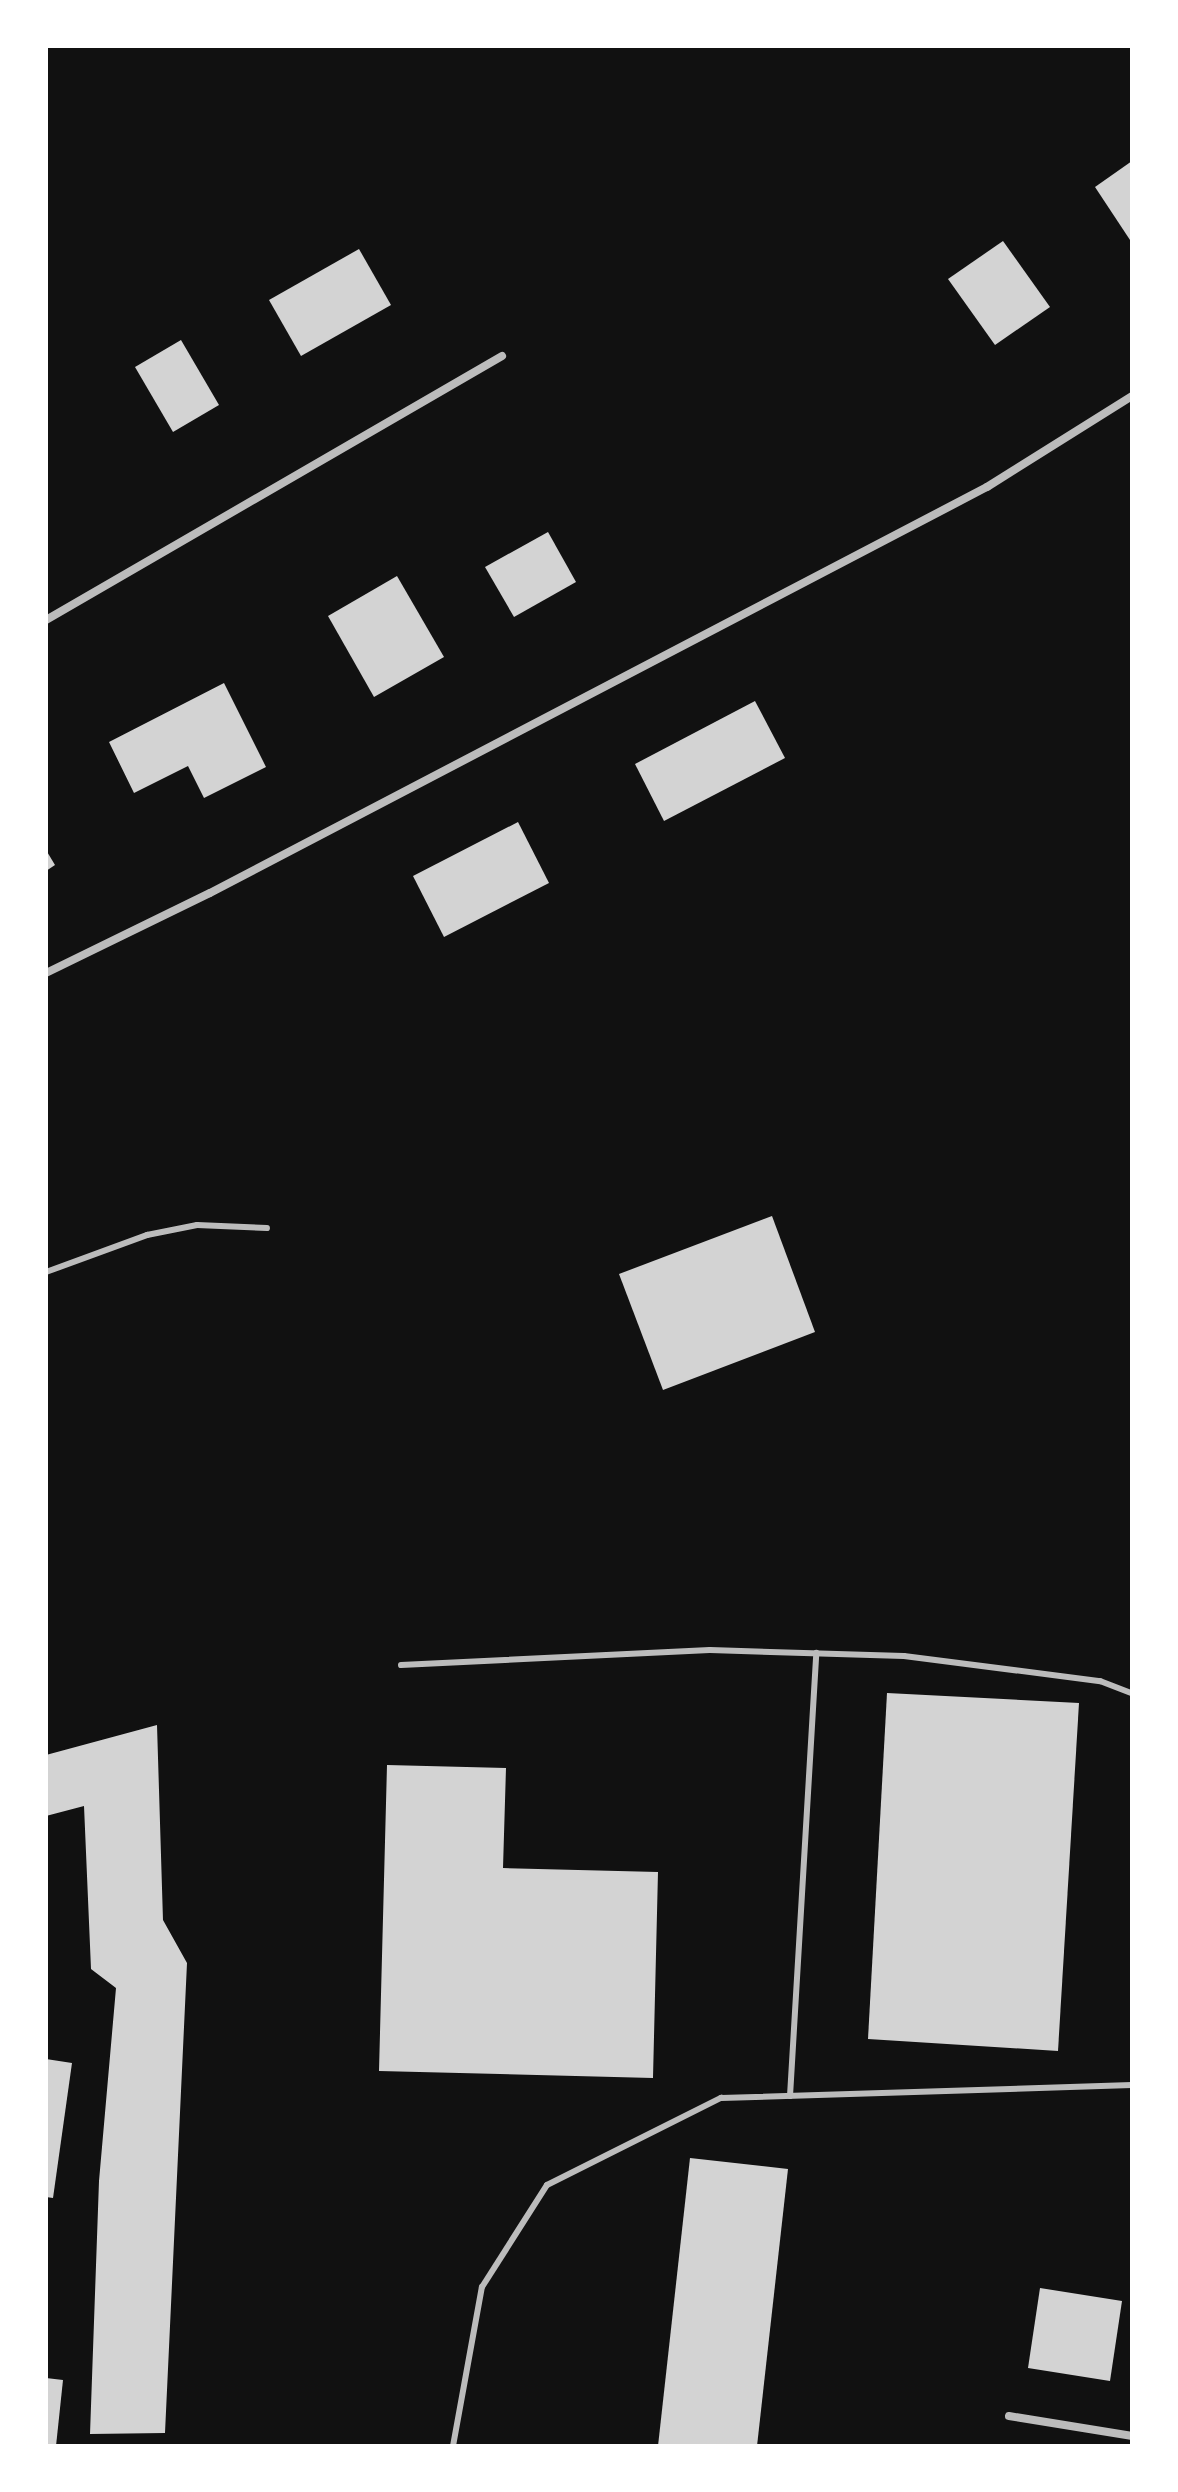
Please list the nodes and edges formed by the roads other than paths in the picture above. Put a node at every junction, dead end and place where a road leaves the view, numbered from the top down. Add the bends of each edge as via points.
1 (502, 356) dead end
2 (1132, 396) edge
3 (46, 620) edge
4 (46, 973) edge
5 (267, 1228) dead end
6 (46, 1272) edge
7 (816, 1653) junction
8 (401, 1665) dead end
9 (1132, 1693) edge
10 (1132, 2085) edge
11 (790, 2096) junction
12 (1009, 2416) dead end
13 (1132, 2436) edge
14 (453, 2446) edge

1 - 3 street
2 - 4 street via 987,487 210,893
5 - 6 lane via 197,1225 147,1235
7 - 8 lane via 710,1650
7 - 9 lane via 904,1656 1100,1681
7 - 11 lane
10 - 11 lane
11 - 14 lane via 721,2098 547,2185 482,2287
12 - 13 street

